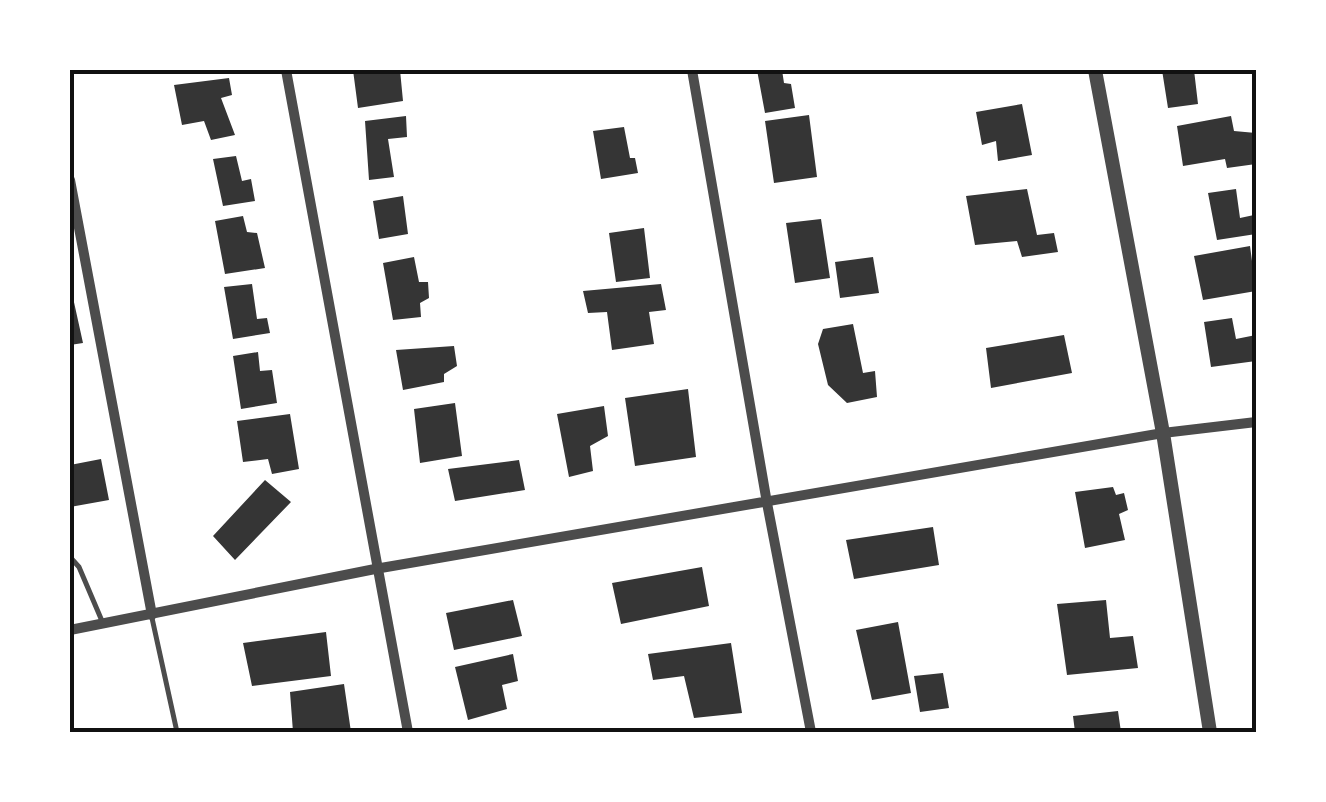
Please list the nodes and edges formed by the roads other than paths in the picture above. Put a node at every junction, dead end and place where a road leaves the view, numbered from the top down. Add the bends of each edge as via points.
1 (286, 70) edge
2 (692, 70) edge
3 (1095, 70) edge
4 (70, 180) edge
5 (1256, 422) edge
6 (1163, 434) junction
7 (767, 503) junction
8 (70, 557) edge
9 (374, 569) junction
10 (152, 615) junction
11 (103, 624) junction
12 (70, 630) edge
13 (177, 732) edge
14 (408, 732) edge
15 (812, 732) edge
16 (1210, 732) edge

1 - 9 street
2 - 7 street
3 - 6 street
4 - 10 street
5 - 6 street
6 - 7 street
6 - 16 street
7 - 9 street
7 - 15 street
8 - 11 lane
9 - 10 street
9 - 14 street
10 - 11 street
10 - 13 lane
11 - 12 street

